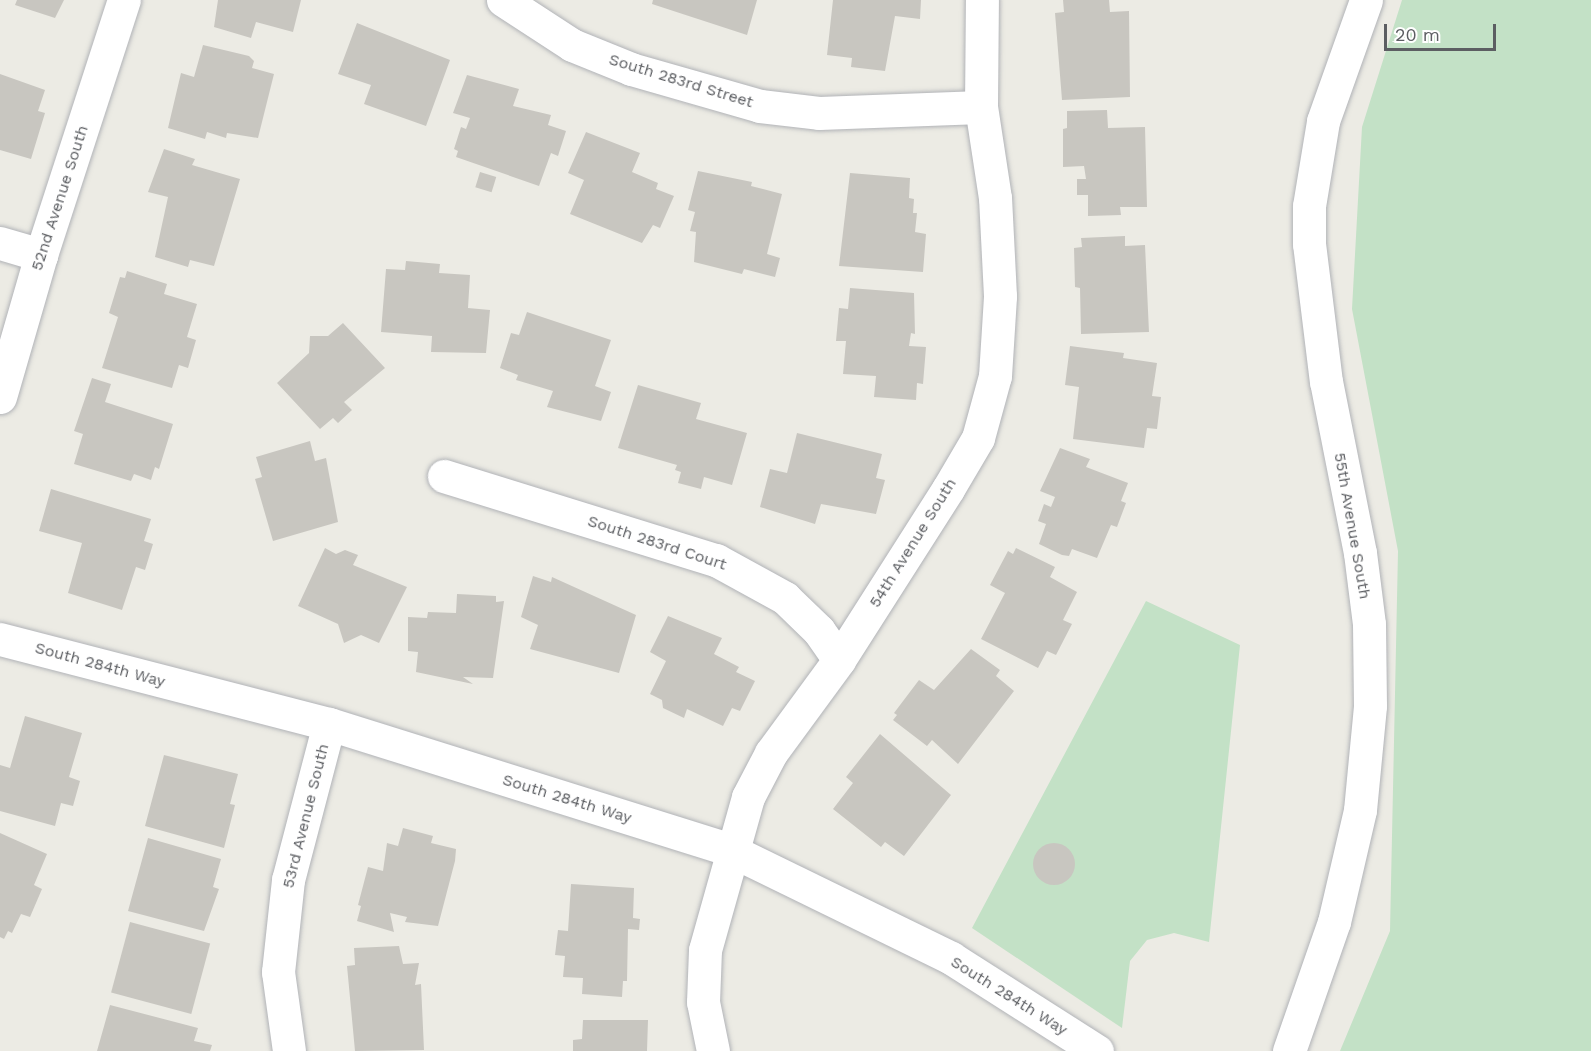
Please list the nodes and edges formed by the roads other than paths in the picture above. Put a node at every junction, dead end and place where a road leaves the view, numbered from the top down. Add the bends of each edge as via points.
1 (124, 0) edge
2 (503, 0) edge
3 (981, 0) edge
4 (1366, 0) edge
5 (981, 107) junction
6 (0, 243) edge
7 (41, 255) junction
8 (0, 397) edge
9 (444, 476) dead end
10 (0, 639) edge
11 (839, 660) junction
12 (329, 724) junction
13 (730, 850) junction
14 (289, 1051) edge
15 (713, 1051) edge
16 (1097, 1051) edge
17 (1289, 1051) edge

1 - 7 street, 52nd Avenue South
2 - 5 street, South 283rd Street via 572,45 632,69 760,106 819,113
3 - 5 street, 54th Avenue South
4 - 17 street, 55th Avenue South via 1323,121 1310,206 1309,244 1326,382 1360,554 1369,624 1370,706 1360,810 1335,922
5 - 11 street, 54th Avenue South via 994,198 1000,296 995,376 978,438
6 - 7 street
7 - 8 street, 52nd Avenue South
9 - 11 street, South 283rd Court via 716,560 784,598 819,631
10 - 12 street, South 284th Way
11 - 13 street, 54th Avenue South via 759,773
12 - 13 street, South 284th Way
12 - 14 street, 53rd Avenue South via 288,880 278,972
13 - 15 street, 54th Avenue South via 705,950 704,1002
13 - 16 street, South 284th Way via 951,958

